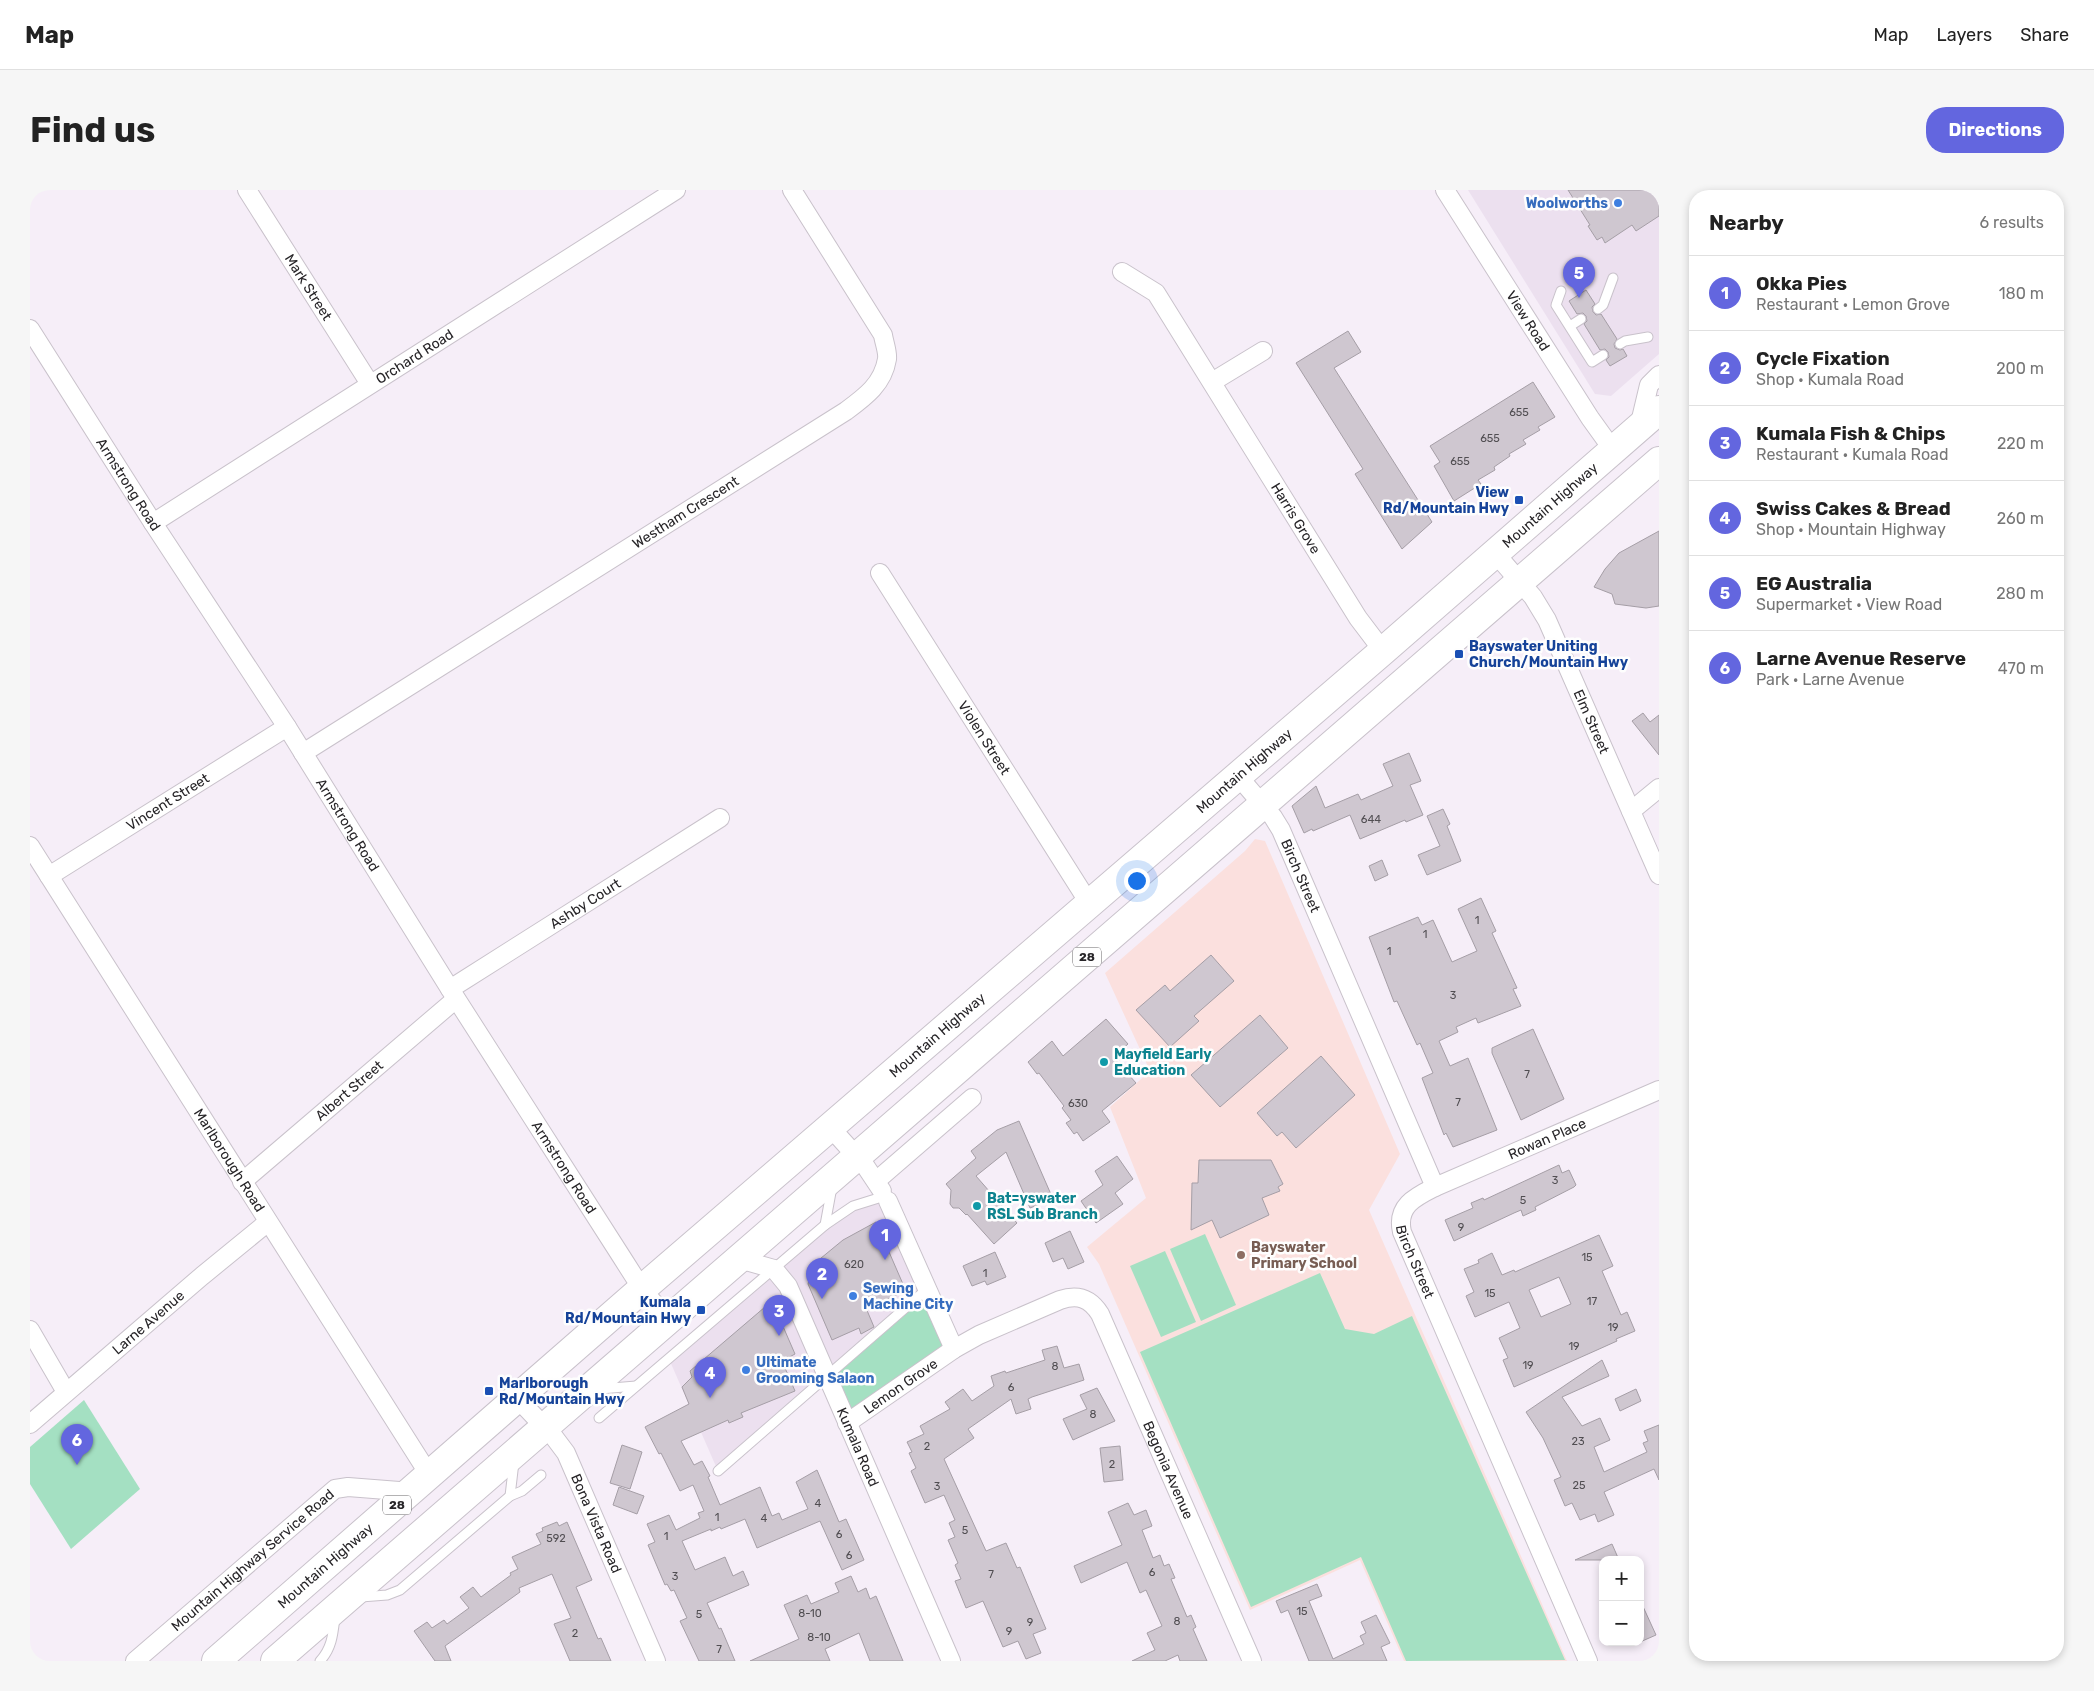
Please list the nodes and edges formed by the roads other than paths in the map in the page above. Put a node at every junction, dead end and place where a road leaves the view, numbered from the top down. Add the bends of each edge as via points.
1 (248, 190) edge
2 (676, 190) edge
3 (792, 190) edge
4 (1445, 190) edge
5 (1122, 272) dead end
6 (1613, 278) dead end
7 (1562, 291) dead end
8 (1598, 309) dead end
9 (1581, 319) dead end
10 (1570, 326) junction
11 (30, 329) edge
12 (1648, 337) dead end
13 (1620, 344) dead end
14 (1262, 351) dead end
15 (1603, 354) dead end
16 (1659, 375) edge
17 (1212, 382) junction
18 (370, 384) junction
19 (1659, 410) edge
20 (1639, 427) junction
21 (1613, 450) junction
22 (1659, 461) edge
23 (153, 523) junction
24 (1495, 553) junction
25 (880, 573) dead end
26 (1520, 582) junction
27 (1382, 651) junction
28 (287, 728) junction
29 (302, 753) junction
30 (1238, 776) junction
31 (1659, 788) edge
32 (1263, 805) junction
33 (1631, 811) junction
34 (720, 818) dead end
35 (30, 846) edge
36 (1659, 875) edge
37 (49, 876) junction
38 (1089, 903) junction
39 (453, 994) junction
40 (1659, 1090) edge
41 (972, 1098) dead end
42 (831, 1128) junction
43 (856, 1156) junction
44 (833, 1177) junction
45 (242, 1182) junction
46 (1435, 1187) junction
47 (883, 1193) junction
48 (268, 1222) junction
49 (824, 1225) junction
50 (739, 1258) junction
51 (774, 1269) junction
52 (642, 1289) junction
53 (927, 1289) junction
54 (1068, 1297) joint
55 (668, 1320) junction
56 (30, 1330) edge
57 (954, 1349) junction
58 (827, 1376) junction
59 (637, 1386) junction
60 (587, 1390) junction
61 (66, 1392) junction
62 (518, 1398) junction
63 (599, 1418) dead end
64 (847, 1423) junction
65 (30, 1424) edge
66 (545, 1427) junction
67 (515, 1452) junction
68 (718, 1471) dead end
69 (540, 1475) dead end
70 (421, 1484) junction
71 (510, 1496) junction
72 (342, 1603) junction
73 (135, 1661) edge
74 (216, 1661) edge
75 (275, 1661) edge
76 (320, 1661) edge
77 (656, 1661) edge
78 (951, 1661) edge
79 (1252, 1661) edge
80 (1588, 1661) edge

1 - 18 street, Mark Street
2 - 18 street, Orchard Road
3 - 29 street, Westham Crescent via 883,336 887,358 878,384 846,412
4 - 21 street, View Road
5 - 17 street, Harris Grove via 1156,293
6 - 8 lane via 1604,305
7 - 10 lane via 1556,305
9 - 10 lane
10 - 15 lane via 1592,362
11 - 23 street, Armstrong Road
12 - 13 lane
14 - 17 street
16 - 20 street via 1649,385
17 - 27 street, Harris Grove via 1358,618
18 - 23 street, Orchard Road
19 - 20 main road, Mountain Highway / 28
20 - 21 main road, Mountain Highway / 28
21 - 24 main road, Mountain Highway / 28
22 - 26 main road, 28
23 - 28 street, Armstrong Road
24 - 26 street, Elm Street
24 - 27 main road, Mountain Highway / 28
25 - 38 street, Violen Street
26 - 32 main road, 28
26 - 33 street, Elm Street via 1547,620
27 - 30 main road, Mountain Highway / 28
28 - 29 street, Armstrong Road
28 - 37 street, Vincent Street
29 - 39 street, Armstrong Road
30 - 32 street, Birch Street
30 - 38 main road, Mountain Highway / 28
31 - 33 street
32 - 43 main road, 28
32 - 46 street, Birch Street via 1281,830
33 - 36 street, Elm Street
34 - 39 street, Ashby Court
35 - 37 street, Marlborough Road
37 - 45 street, Marlborough Road
38 - 42 main road, Mountain Highway / 28
39 - 45 street, Albert Street
39 - 52 street, Armstrong Road
40 - 46 street, Rowan Place
41 - 47 street
42 - 43 street
42 - 52 main road, Mountain Highway / 28
43 - 44 main road, 28
43 - 47 street
44 - 49 lane
44 - 50 main road, 28
45 - 48 street, Marlborough Road
46 - 80 street, Birch Street via 1407,1203 1401,1214 1402,1232
47 - 49 lane via 853,1206
47 - 53 street
48 - 61 street, Larne Avenue
48 - 70 street, Marlborough Road
49 - 51 lane
50 - 51 street
50 - 55 main road, 28
51 - 58 street, Kumala Road via 788,1286
51 - 59 lane
52 - 55 street, Armstrong Road
52 - 62 main road, Mountain Highway / 28
53 - 57 street
53 - 58 lane
54 - 57 street, Lemon Grove
54 - 79 street, Begonia Avenue via 1088,1300 1100,1314
55 - 60 main road, 28
56 - 61 street
57 - 64 street, Lemon Grove
58 - 64 street, Kumala Road
58 - 68 lane
59 - 60 lane
59 - 63 lane
60 - 66 main road, 28
61 - 65 street, Larne Avenue
62 - 66 street, Bona Vista Road
62 - 70 main road, Mountain Highway / 28
64 - 78 street, Kumala Road
66 - 67 main road, 28
66 - 77 street, Bona Vista Road via 572,1464
67 - 71 lane
67 - 72 main road, 28
69 - 71 lane via 522,1491
70 - 73 street, Mountain Highway Service Road via 335,1489
70 - 74 main road, Mountain Highway / 28
71 - 72 lane via 400,1590
72 - 75 main road, 28
72 - 76 lane via 328,1652

